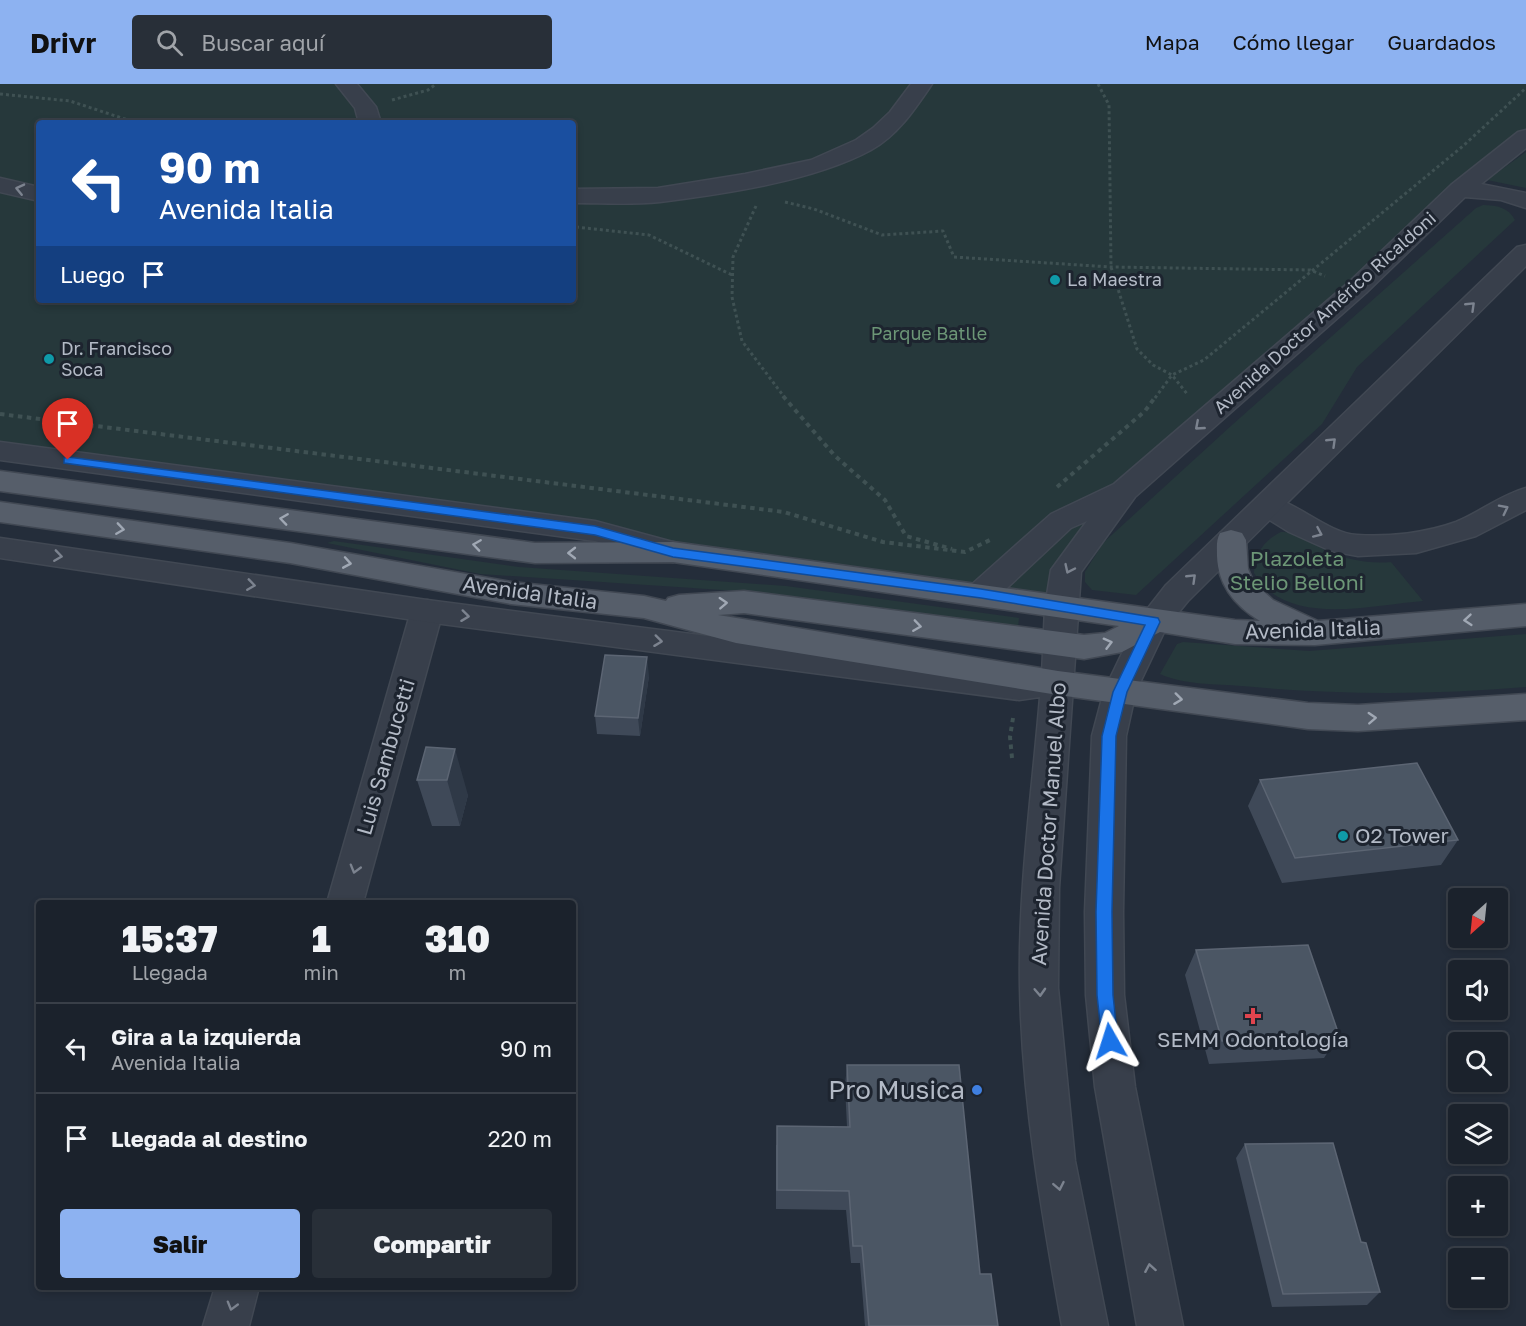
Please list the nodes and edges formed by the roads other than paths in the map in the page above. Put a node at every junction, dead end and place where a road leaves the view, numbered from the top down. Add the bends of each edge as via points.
1 (346, 84) edge
2 (922, 84) edge
3 (367, 115) edge
4 (1526, 137) edge
5 (0, 185) edge
6 (1459, 190) junction
7 (36, 193) edge
8 (576, 196) edge
9 (1526, 201) edge
10 (1526, 252) edge
11 (0, 451) edge
12 (0, 481) edge
13 (1125, 490) junction
14 (1526, 498) edge
15 (1267, 505) junction
16 (0, 512) edge
17 (1231, 540) junction
18 (0, 548) edge
19 (673, 552) junction
20 (981, 594) junction
21 (644, 607) junction
22 (1061, 607) junction
23 (427, 611) junction
24 (1526, 615) edge
25 (1153, 622) junction
26 (1315, 633) junction
27 (1059, 645) junction
28 (1058, 683) junction
29 (1120, 692) junction
30 (1526, 707) edge
31 (346, 900) edge
32 (236, 1290) edge
33 (226, 1326) edge
34 (1085, 1326) edge
35 (1160, 1326) edge

1 - 3 street
2 - 8 street via 898,117 864,145 818,165 658,195
4 - 6 street, Avenida Doctor Américo Ricaldoni
7 -> 5 street
6 - 9 street via 1500,192
6 -> 13 street, Avenida Doctor Américo Ricaldoni via 1357,288
15 -> 10 street
11 - 19 street, Avenida Italia via 595,531
19 -> 12 main road, Avenida Italia via 535,553
13 - 20 street, Avenida Doctor Américo Ricaldoni via 1061,521
13 -> 22 street, Avenida Doctor Américo Ricaldoni via 1066,570
15 -> 14 street via 1299,525 1342,544 1358,546 1416,543 1466,529
15 - 17 street
16 -> 21 main road, Avenida Italia via 290,553 511,592
25 -> 17 street
17 - 26 main road via 1233,570 1240,586 1257,604 1280,619
18 -> 23 street, Avenida Italia
19 - 20 main road, Avenida Italia
20 - 22 main road, Avenida Italia
21 -> 27 main road via 744,602
21 - 28 main road, Avenida Italia via 736,631
22 - 25 main road, Avenida Italia
22 - 27 street, Avenida Doctor Manuel Albo
23 -> 28 street, Avenida Italia via 1019,688
23 -> 31 street, Luis Sambucetti
24 -> 26 main road, Avenida Italia
25 - 26 main road, Avenida Italia via 1235,632
27 -> 25 main road via 1111,644
25 - 29 street
27 - 28 street, Avenida Doctor Manuel Albo
28 - 29 main road, Avenida Italia
28 -> 34 street, Avenida Doctor Manuel Albo via 1041,888 1040,988 1054,1161
29 -> 30 main road, Avenida Italia via 1308,716 1358,718
35 -> 29 street via 1115,1087 1105,995 1109,736
32 -> 33 street

